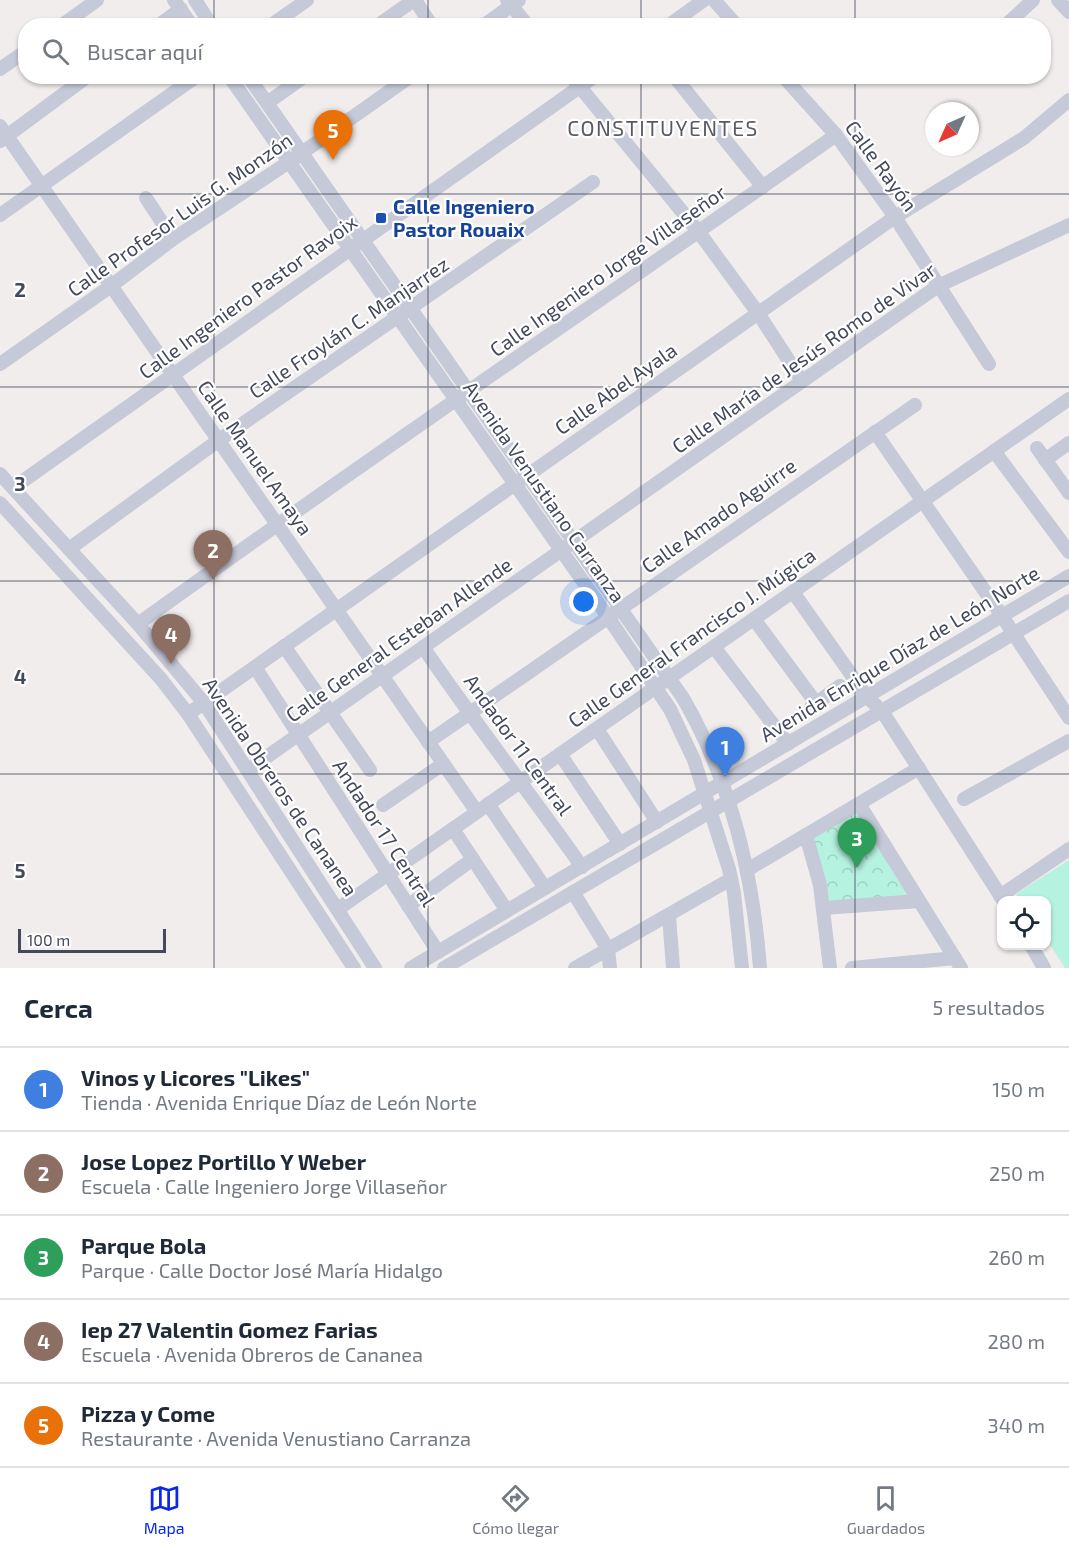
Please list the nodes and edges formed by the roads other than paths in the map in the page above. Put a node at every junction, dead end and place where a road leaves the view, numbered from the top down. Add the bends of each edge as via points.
1 (97, 0) edge
2 (196, 0) edge
3 (307, 0) edge
4 (414, 0) edge
5 (704, 0) edge
6 (714, 0) edge
7 (1033, 0) edge
8 (1058, 0) edge
9 (512, 2) edge
10 (177, 5) edge
11 (1069, 12) edge
12 (72, 18) edge
13 (165, 18) edge
14 (186, 18) edge
15 (207, 18) edge
16 (281, 18) edge
17 (388, 18) edge
18 (426, 18) edge
19 (493, 18) edge
20 (523, 18) edge
21 (679, 18) edge
22 (730, 18) edge
23 (1014, 18) edge
24 (18, 57) edge
25 (0, 69) edge
26 (76, 84) edge
27 (186, 84) edge
28 (235, 84) edge
29 (254, 84) edge
30 (294, 84) edge
31 (400, 84) edge
32 (572, 84) edge
33 (577, 84) edge
34 (680, 84) edge
35 (790, 84) edge
36 (1069, 100) edge
37 (267, 103) junction
38 (2, 134) edge
39 (836, 135) junction
40 (302, 153) junction
41 (289, 162) junction
42 (593, 182) dead end
43 (42, 187) junction
44 (763, 187) junction
45 (146, 198) dead end
46 (0, 215) edge
47 (895, 217) junction
48 (1069, 225) edge
49 (698, 231) junction
50 (173, 239) junction
51 (362, 240) junction
52 (349, 248) junction
53 (111, 286) junction
54 (938, 286) junction
55 (410, 310) junction
56 (758, 313) junction
57 (398, 318) junction
58 (0, 364) edge
59 (989, 364) dead end
60 (174, 376) junction
61 (802, 381) junction
62 (468, 393) junction
63 (1069, 399) edge
64 (457, 401) junction
65 (915, 405) dead end
66 (875, 432) junction
67 (219, 440) junction
68 (1069, 443) edge
69 (994, 451) junction
70 (0, 474) edge
71 (521, 480) junction
72 (13, 488) junction
73 (1069, 492) edge
74 (924, 500) junction
75 (0, 502) edge
76 (277, 524) junction
77 (567, 546) junction
78 (69, 549) junction
79 (1069, 552) edge
80 (1069, 576) edge
81 (793, 592) junction
82 (1069, 601) edge
83 (336, 610) junction
84 (614, 613) junction
85 (1002, 616) junction
86 (754, 619) junction
87 (138, 624) junction
88 (1014, 634) junction
89 (285, 646) junction
90 (423, 647) junction
91 (714, 647) junction
92 (255, 667) junction
93 (382, 676) junction
94 (669, 678) junction
95 (840, 686) dead end
96 (657, 687) junction
97 (867, 697) junction
98 (204, 703) junction
99 (817, 703) junction
100 (882, 711) junction
101 (330, 712) junction
102 (188, 714) junction
103 (469, 714) junction
104 (838, 714) junction
105 (1069, 717) edge
106 (597, 729) junction
107 (298, 735) junction
108 (1069, 741) edge
109 (428, 742) junction
110 (788, 744) junction
111 (560, 754) junction
112 (443, 764) junction
113 (919, 768) junction
114 (248, 770) junction
115 (370, 770) dead end
116 (522, 781) junction
117 (723, 783) junction
118 (706, 793) junction
119 (964, 799) dead end
120 (729, 801) junction
121 (858, 804) junction
122 (383, 805) dead end
123 (483, 808) junction
124 (712, 811) junction
125 (657, 822) junction
126 (453, 829) junction
127 (806, 835) junction
128 (620, 844) junction
129 (1069, 849) edge
130 (473, 859) junction
131 (582, 867) junction
132 (747, 870) junction
133 (388, 874) junction
134 (731, 879) junction
135 (545, 888) junction
136 (573, 892) junction
137 (1001, 896) edge
138 (1005, 896) edge
139 (919, 901) junction
140 (408, 906) junction
141 (824, 908) junction
142 (338, 909) junction
143 (507, 911) junction
144 (669, 916) junction
145 (608, 949) junction
146 (1034, 950) edge
147 (438, 952) junction
148 (958, 963) edge
149 (452, 966) edge
150 (354, 968) edge
151 (375, 968) edge
152 (411, 968) edge
153 (575, 968) edge
154 (610, 968) edge
155 (673, 968) edge
156 (742, 968) edge
157 (760, 968) edge
158 (830, 968) edge
159 (852, 968) edge
160 (1044, 968) edge

1 - 12 street
2 - 15 street
3 - 16 street
4 - 17 street
4 - 18 street
5 - 21 street
6 - 22 street
7 - 23 street
8 - 11 street
9 - 19 street
9 - 20 street
10 - 13 street
10 - 14 street
24 - 25 street
26 - 38 street
27 - 43 street
28 - 41 street, Avenida Venustiano Carranza
29 - 37 street, Avenida Venustiano Carranza
30 - 37 street
31 - 40 street, Calle Profesor Luis G. Monzón
32 - 51 street, Calle Ingeniero Pastor Ravoix
33 - 49 street
34 - 44 street
35 - 39 street, Calle Rayón
36 - 47 street, Calle Abel Ayala via 1024,138
37 - 40 street, Avenida Venustiano Carranza
38 - 43 street, Calle Manuel Amaya
39 - 44 street, Calle Ingeniero Jorge Villaseñor
39 - 47 street, Calle Rayón
40 - 41 street, Calle Profesor Luis G. Monzón
40 - 51 street, Avenida Venustiano Carranza
41 - 50 street, Calle Profesor Luis G. Monzón
41 - 52 street, Avenida Venustiano Carranza
42 - 55 street, Calle Froylán C. Manjarrez
43 - 46 street
43 - 53 street, Calle Manuel Amaya
44 - 49 street, Calle Ingeniero Jorge Villaseñor
45 - 50 street
47 - 54 street, Calle Rayón
47 - 56 street, Calle Abel Ayala
48 - 54 street, Calle María de Jesús Romo de Vivar
49 - 56 street
49 - 62 street, Calle Ingeniero Jorge Villaseñor
50 - 53 street, Calle Profesor Luis G. Monzón
51 - 52 street, Calle Ingeniero Pastor Ravoix
51 - 55 street, Avenida Venustiano Carranza
52 - 57 street, Avenida Venustiano Carranza
52 - 60 street, Calle Ingeniero Pastor Ravoix
53 - 58 street, Calle Profesor Luis G. Monzón
53 - 60 street, Calle Manuel Amaya
54 - 59 street, Calle Rayón
54 - 61 street, Calle María de Jesús Romo de Vivar
55 - 57 street, Calle Froylán C. Manjarrez
55 - 62 street, Avenida Venustiano Carranza
56 - 61 street
56 - 71 street, Calle Abel Ayala
57 - 64 street, Avenida Venustiano Carranza
57 - 67 street, Calle Froylán C. Manjarrez
60 - 67 street, Calle Manuel Amaya
60 - 72 street, Calle Ingeniero Pastor Ravoix
61 - 77 street, Calle María de Jesús Romo de Vivar
62 - 64 street, Calle Ingeniero Jorge Villaseñor
62 - 71 street, Avenida Venustiano Carranza
63 - 69 street, Calle General Francisco J. Múgica
64 - 71 street, Avenida Venustiano Carranza
64 - 76 street, Calle Ingeniero Jorge Villaseñor
65 - 66 street, Calle Amado Aguirre
66 - 74 street
66 - 84 street, Calle Amado Aguirre
67 - 76 street, Calle Manuel Amaya
67 - 78 street, Calle Froylán C. Manjarrez
68 - 73 street via 1041,454
69 - 74 street, Calle General Francisco J. Múgica
69 - 79 street
70 - 72 street, Avenida Obreros de Cananea
71 - 77 street, Avenida Venustiano Carranza
71 - 83 street, Calle Abel Ayala
72 - 78 street, Avenida Obreros de Cananea
74 - 81 street, Calle General Francisco J. Múgica
74 - 85 street
75 - 102 street, Avenida Obreros de Cananea via 161,679
76 - 83 street, Calle Manuel Amaya
76 - 87 street, Calle Ingeniero Jorge Villaseñor
77 - 84 street, Avenida Venustiano Carranza
77 - 90 street, Calle General Esteban Allende
78 - 87 street, Avenida Obreros de Cananea
80 - 85 street, Avenida Enrique Díaz de León Norte
81 - 86 street, Calle General Francisco J. Múgica
81 - 97 street
82 - 88 street, Avenida Enrique Díaz de León Norte
83 - 89 street, Calle Abel Ayala
83 - 93 street, Calle Manuel Amaya
84 - 94 street, Avenida Venustiano Carranza
84 - 96 street, Avenida Venustiano Carranza
84 - 103 street, Calle Amado Aguirre
85 - 88 street
85 - 97 street, Avenida Enrique Díaz de León Norte
86 - 91 street, Calle General Francisco J. Múgica
86 - 99 street
87 - 98 street, Avenida Obreros de Cananea
88 - 100 street, Avenida Enrique Díaz de León Norte
88 - 105 street
89 - 92 street, Calle Abel Ayala
89 - 101 street
90 - 93 street, Calle General Esteban Allende
90 - 103 street, Andador 11 Central
91 - 94 street, Calle General Francisco J. Múgica
91 - 110 street
92 - 98 street, Calle Abel Ayala
92 - 107 street, Andador 17 Central
93 - 101 street, Calle General Esteban Allende
93 - 109 street, Calle Manuel Amaya
94 - 96 street, Calle General Francisco J. Múgica
94 - 117 street, Avenida Venustiano Carranza via 694,717
95 - 99 street
96 - 106 street, Calle General Francisco J. Múgica
96 - 118 street, Avenida Venustiano Carranza via 684,734
97 - 100 street
97 - 104 street, Avenida Enrique Díaz de León Norte
98 - 102 street, Calle Abel Ayala
98 - 114 street, Avenida Obreros de Cananea
99 - 104 street
100 - 113 street
100 - 120 street, Avenida Enrique Díaz de León Norte
101 - 107 street, Calle General Esteban Allende
101 - 115 street
102 - 150 street, Avenida Obreros de Cananea
103 - 109 street, Calle Amado Aguirre
103 - 116 street, Andador 11 Central
104 - 110 street, Avenida Enrique Díaz de León Norte
106 - 111 street, Calle General Francisco J. Múgica
106 - 125 street
107 - 114 street, Calle General Esteban Allende
107 - 133 street, Andador 17 Central
108 - 119 street
109 - 112 street, Calle Manuel Amaya
110 - 117 street, Avenida Enrique Díaz de León Norte
111 - 116 street, Calle General Francisco J. Múgica
111 - 128 street
112 - 122 street
112 - 123 street, Calle Manuel Amaya
113 - 121 street
113 - 137 street
114 - 142 street, Avenida Obreros de Cananea
116 - 123 street, Calle General Francisco J. Múgica
116 - 131 street, Andador 11 Central
117 - 118 street, Avenida Enrique Díaz de León Norte
117 - 120 street, Avenida Venustiano Carranza
118 - 124 street, Avenida Venustiano Carranza
118 - 125 street, Avenida Enrique Díaz de León Norte
120 - 124 street, Avenida Enrique Díaz de León Norte
120 - 132 street, Avenida Venustiano Carranza
121 - 127 street
121 - 139 street
123 - 126 street, Calle General Francisco J. Múgica
123 - 135 street, Calle Manuel Amaya
124 - 134 street, Avenida Venustiano Carranza
124 - 136 street, Avenida Enrique Díaz de León Norte
125 - 128 street, Avenida Enrique Díaz de León Norte
126 - 130 street
126 - 133 street, Calle General Francisco J. Múgica
127 - 132 street
127 - 141 street
128 - 131 street, Avenida Enrique Díaz de León Norte
129 - 138 street
130 - 140 street
130 - 143 street
131 - 135 street, Avenida Enrique Díaz de León Norte
132 - 157 street, Avenida Venustiano Carranza via 756,915
133 - 140 street, Andador 17 Central
133 - 142 street, Calle General Francisco J. Múgica
134 - 144 street
134 - 156 street, Avenida Venustiano Carranza
135 - 143 street, Avenida Enrique Díaz de León Norte
136 - 145 street
136 - 149 street, Avenida Enrique Díaz de León Norte
139 - 141 street
139 - 148 street
140 - 147 street, Andador 17 Central
141 - 158 street
142 - 151 street, Avenida Obreros de Cananea
143 - 147 street, Avenida Enrique Díaz de León Norte
144 - 145 street
144 - 155 street
145 - 153 street
145 - 154 street
146 - 160 street
147 - 152 street, Avenida Enrique Díaz de León Norte
148 - 159 street

